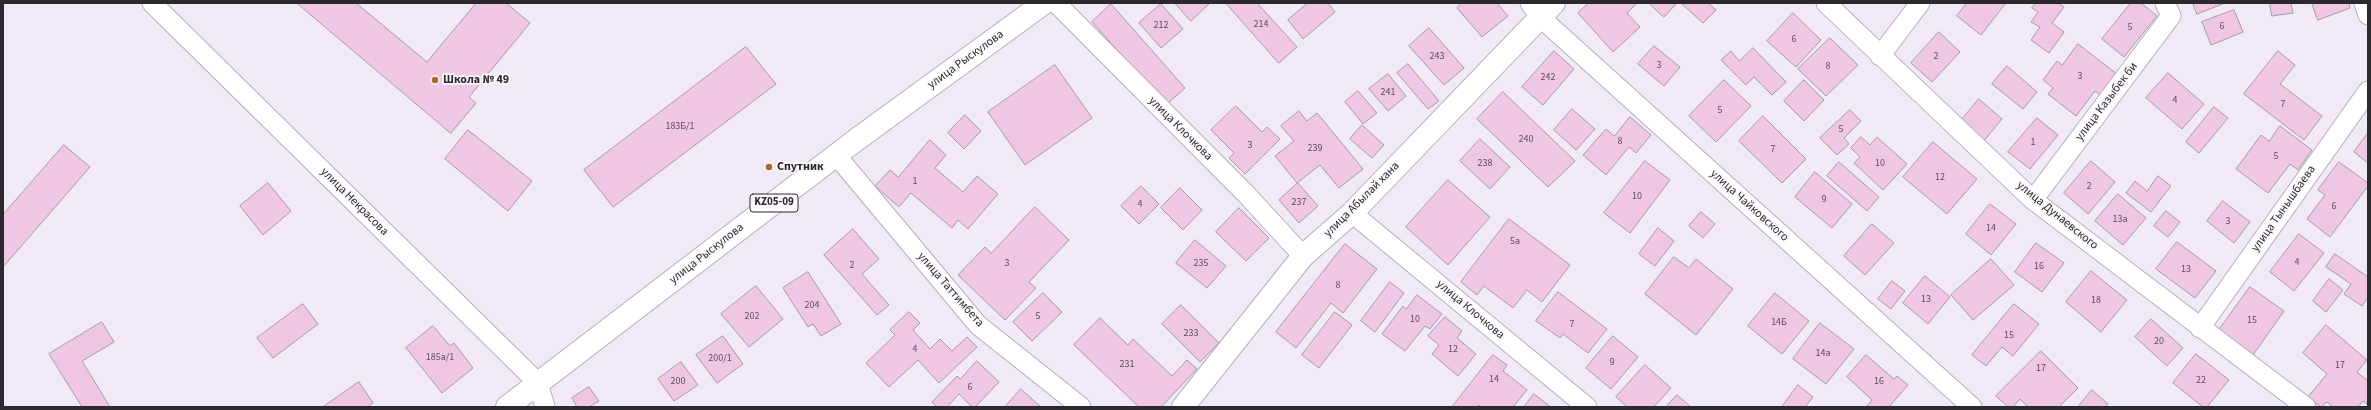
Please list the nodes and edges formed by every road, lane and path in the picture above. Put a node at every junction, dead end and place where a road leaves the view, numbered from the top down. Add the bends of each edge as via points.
1 (152, 3) edge
2 (1044, 3) edge
3 (1056, 3) edge
4 (1826, 3) edge
5 (1920, 3) edge
6 (2165, 3) edge
7 (2364, 3) edge
8 (1541, 8) edge
9 (2368, 15) edge
10 (1880, 56) junction
11 (2368, 91) edge
12 (836, 155) junction
13 (2033, 200) junction
14 (1352, 213) junction
15 (1303, 256) junction
16 (2200, 328) junction
17 (538, 384) junction
18 (507, 407) edge
19 (545, 407) edge
20 (1081, 407) edge
21 (1183, 407) edge
22 (1587, 407) edge
23 (1972, 407) edge
24 (2306, 407) edge

1 - 17 street, улица Некрасова
2 - 12 main road, улица Рыскулова / KZ05-09
3 - 15 street, улица Клочкова via 1246,194
4 - 10 street, улица Дунаевского
5 - 10 street
6 - 13 street, улица Казыбек би via 2172,16
7 - 9 street
8 - 14 main road, улица Абылай хана
8 - 23 street, улица Чайковского
10 - 13 street, улица Дунаевского
11 - 16 street, улица Тынышбаева
12 - 17 main road, улица Рыскулова / KZ05-09
12 - 20 street, улица Таттимбета via 978,325
13 - 16 street, улица Дунаевского
14 - 15 main road, улица Абылай хана
14 - 22 street, улица Клочкова
15 - 21 main road, улица Абылай хана
16 - 24 street, улица Дунаевского
17 - 18 main road, улица Рыскулова / KZ05-09
17 - 19 street, улица Некрасова

